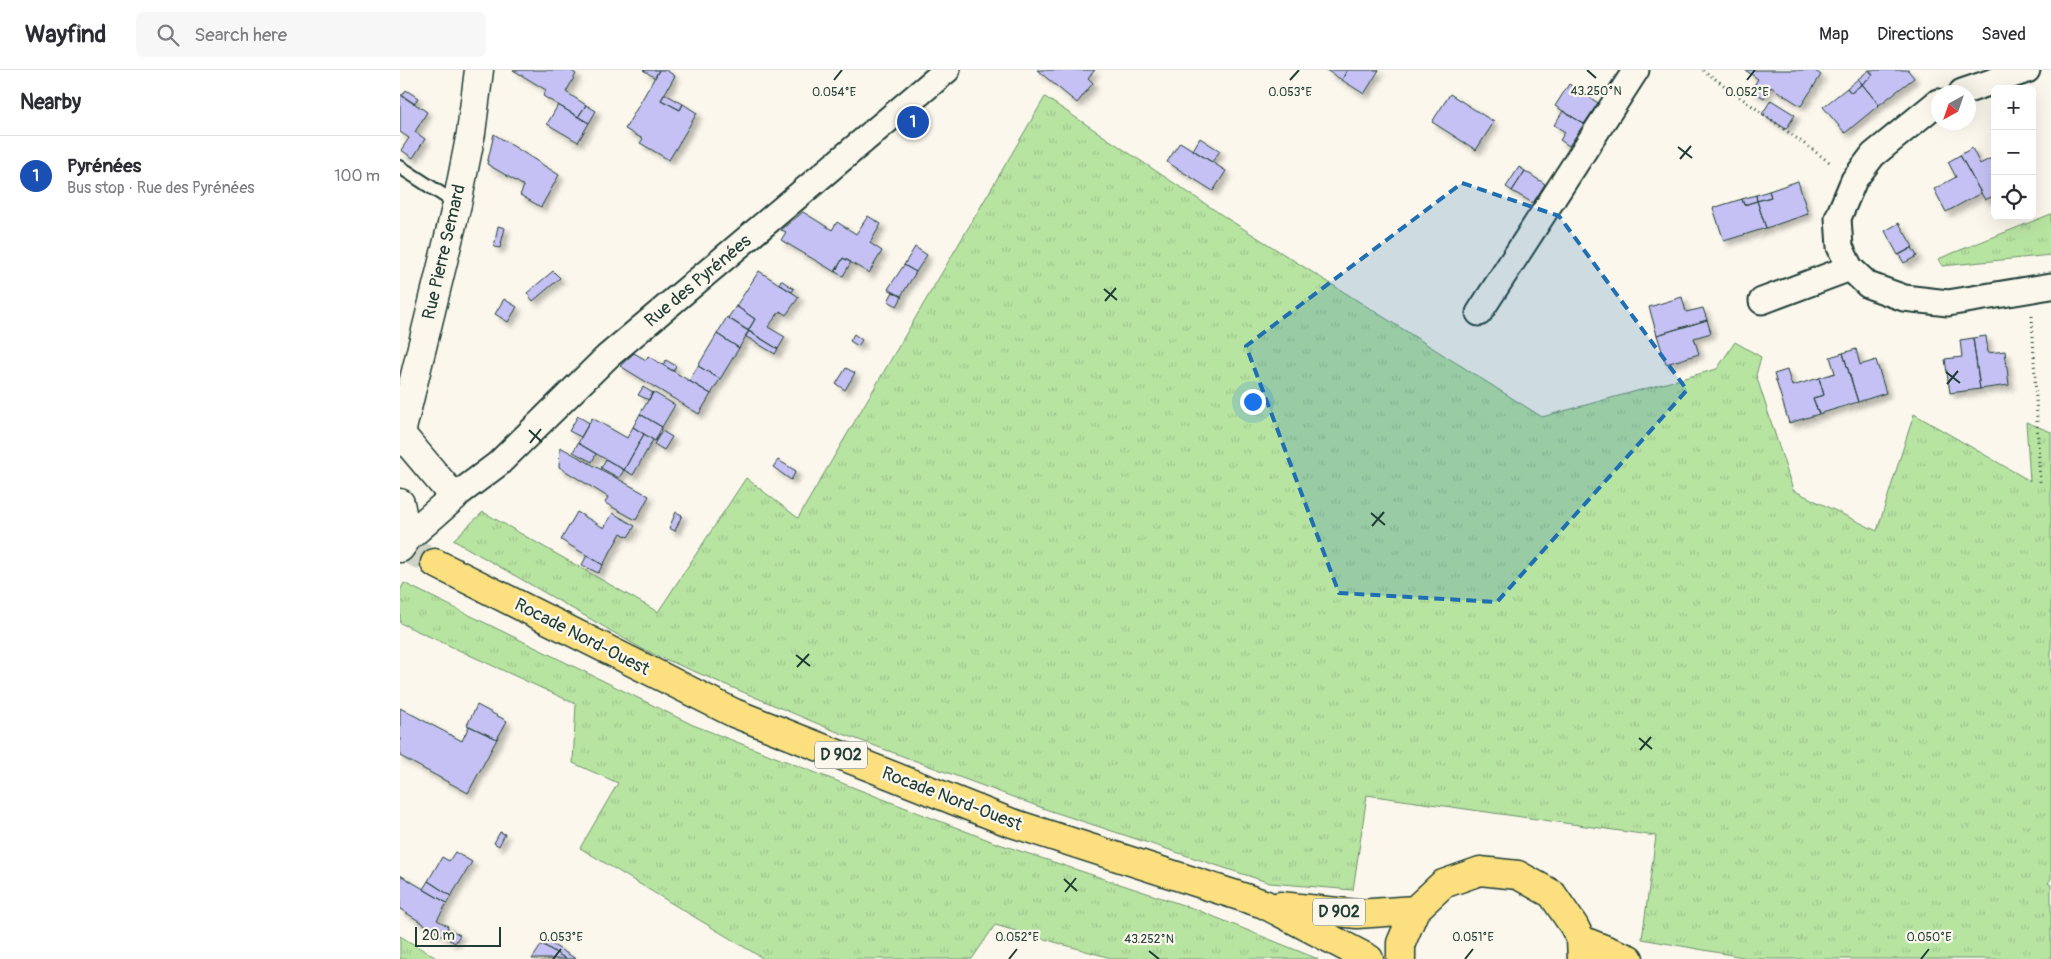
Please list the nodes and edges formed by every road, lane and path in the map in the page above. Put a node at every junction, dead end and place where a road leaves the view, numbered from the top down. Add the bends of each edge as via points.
1 (479, 70) edge
2 (947, 70) edge
3 (1636, 70) edge
4 (1703, 70) edge
5 (2027, 70) edge
6 (1976, 87) edge
7 (1931, 108) edge
8 (400, 167) edge
9 (1854, 180) junction
10 (456, 204) junction
11 (1850, 268) junction
12 (2041, 287) edge
13 (1762, 301) dead end
14 (1479, 313) dead end
15 (400, 434) edge
16 (2040, 482) dead end
17 (454, 497) junction
18 (400, 503) edge
19 (404, 543) edge
20 (435, 563) tunnel mouth
21 (1264, 904) junction
22 (1415, 910) junction
23 (1582, 950) edge
24 (1369, 959) edge
25 (1401, 959) edge
26 (1629, 959) edge

1 - 10 main road, Rue Pierre Semard via 471,133
2 - 17 street, Rue des Pyrénées via 606,357 498,464
3 - 14 street
4 - 9 path
5 - 6 street
7 - 9 street via 1873,155
8 - 10 lane
9 - 11 street via 1838,218 1840,247
10 - 15 main road, Rue Pierre Semard
11 - 12 street via 1868,285 1904,298 1948,303
11 - 13 street
12 - 16 path
15 - 17 main road, Rue Pierre Semard
17 - 19 main road
18 - 19 main road
20 - 21 main road, Rocade Nord-Ouest / D 902 via 734,713 1009,822
21 - 22 main road, Rocade Nord-Ouest / D 902 via 1356,914
21 - 24 main road, Rocade Nord-Ouest / D 902
22 - 23 main road via 1443,884 1480,871 1518,875 1552,894 1574,926
22 - 25 main road via 1401,943
23 - 26 main road

